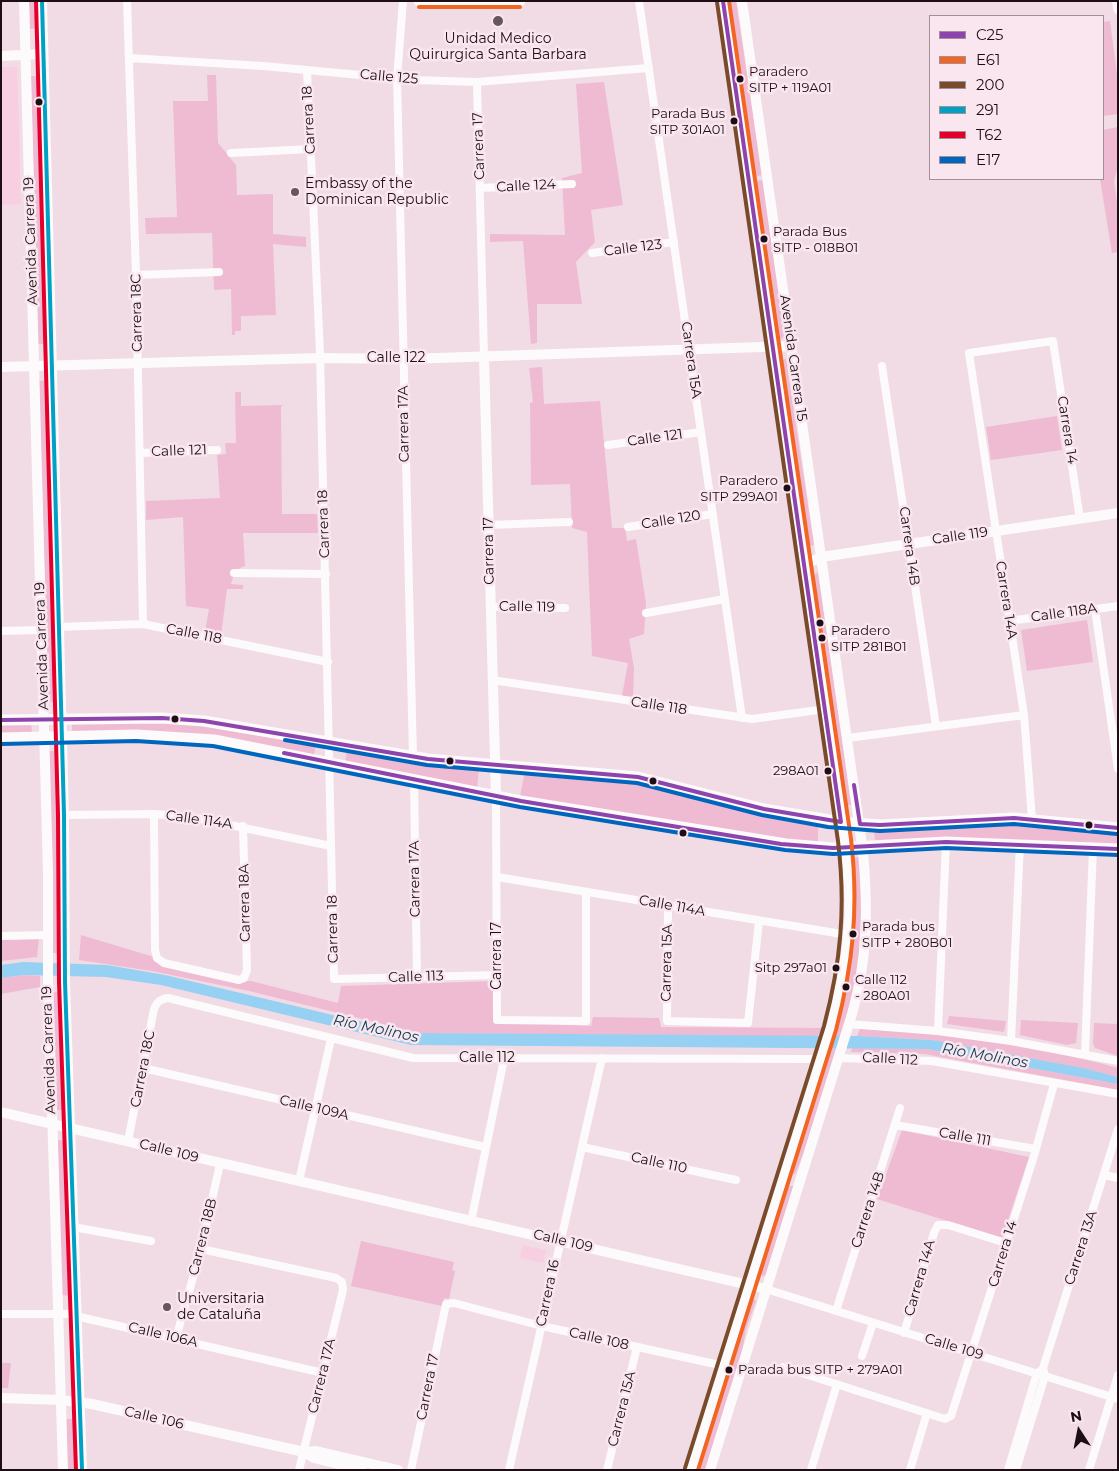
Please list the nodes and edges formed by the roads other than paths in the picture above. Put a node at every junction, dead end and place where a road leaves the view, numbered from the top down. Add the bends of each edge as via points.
1 (24, 1) edge
2 (42, 1) edge
3 (127, 1) edge
4 (403, 1) edge
5 (419, 1) edge
6 (520, 1) edge
7 (639, 1) edge
8 (724, 1) edge
9 (742, 1) edge
10 (1117, 1) edge
11 (1118, 9) edge
12 (43, 54) junction
13 (26, 55) junction
14 (1, 56) edge
15 (129, 58) junction
16 (649, 68) junction
17 (307, 70) junction
18 (397, 78) junction
19 (477, 82) junction
20 (310, 149) junction
21 (231, 152) dead end
22 (572, 184) dead end
23 (480, 188) junction
24 (674, 242) junction
25 (592, 253) dead end
26 (219, 272) dead end
27 (136, 275) junction
28 (1053, 341) joint
29 (774, 346) junction
30 (791, 346) junction
31 (689, 348) junction
32 (484, 357) junction
33 (320, 358) junction
34 (403, 359) junction
35 (138, 363) junction
36 (52, 365) junction
37 (34, 366) junction
38 (882, 366) dead end
39 (1, 367) edge
40 (701, 432) junction
41 (608, 445) dead end
42 (217, 450) dead end
43 (140, 453) junction
44 (1118, 513) edge
45 (713, 514) junction
46 (1080, 519) junction
47 (568, 522) dead end
48 (489, 525) junction
49 (628, 527) dead end
50 (996, 531) junction
51 (909, 544) junction
52 (821, 557) junction
53 (804, 565) junction
54 (234, 573) dead end
55 (326, 574) junction
56 (725, 598) junction
57 (1118, 606) edge
58 (490, 607) junction
59 (564, 608) dead end
60 (1095, 609) junction
61 (646, 613) dead end
62 (1009, 621) junction
63 (143, 624) junction
64 (58, 627) junction
65 (41, 630) junction
66 (1, 631) edge
67 (328, 662) junction
68 (492, 680) junction
69 (826, 709) junction
70 (1024, 714) junction
71 (61, 718) junction
72 (742, 718) junction
73 (44, 719) junction
74 (1, 720) edge
75 (936, 726) junction
76 (62, 736) junction
77 (44, 737) junction
78 (1, 738) edge
79 (848, 738) junction
80 (330, 742) junction
81 (413, 758) junction
82 (330, 763) junction
83 (496, 766) junction
84 (1118, 769) edge
85 (414, 780) junction
86 (496, 796) junction
87 (154, 814) junction
88 (64, 815) junction
89 (1032, 819) junction
90 (841, 822) junction
91 (860, 824) junction
92 (243, 826) junction
93 (1118, 828) edge
94 (946, 842) junction
95 (1020, 844) junction
96 (331, 846) junction
97 (862, 846) junction
98 (844, 848) junction
99 (1093, 848) junction
100 (1118, 850) edge
101 (497, 877) junction
102 (586, 892) junction
103 (668, 905) junction
104 (759, 921) junction
105 (48, 935) junction
106 (848, 935) junction
107 (1, 936) edge
108 (497, 975) junction
109 (417, 977) junction
110 (334, 979) joint
111 (161, 999) joint
112 (848, 1026) junction
113 (938, 1032) junction
114 (331, 1039) junction
115 (1011, 1041) junction
116 (840, 1054) junction
117 (1085, 1054) junction
118 (821, 1055) junction
119 (602, 1058) junction
120 (504, 1059) junction
121 (1118, 1061) edge
122 (143, 1068) junction
123 (1054, 1084) junction
124 (1118, 1094) edge
125 (314, 1108) junction
126 (900, 1108) dead end
127 (1, 1112) edge
128 (51, 1123) junction
129 (894, 1125) junction
130 (69, 1128) junction
131 (1118, 1129) edge
132 (128, 1141) junction
133 (794, 1141) junction
134 (811, 1146) junction
135 (485, 1147) junction
136 (582, 1147) junction
137 (1036, 1149) junction
138 (220, 1164) junction
139 (1104, 1175) junction
140 (1118, 1178) edge
141 (736, 1180) dead end
142 (299, 1181) junction
143 (471, 1222) junction
144 (73, 1228) junction
145 (559, 1240) junction
146 (151, 1241) dead end
147 (1006, 1243) junction
148 (201, 1249) junction
149 (750, 1285) junction
150 (766, 1290) junction
151 (446, 1304) joint
152 (836, 1311) junction
153 (1, 1314) edge
154 (58, 1314) junction
155 (76, 1316) junction
156 (873, 1323) junction
157 (542, 1326) junction
158 (904, 1332) junction
159 (176, 1338) junction
160 (637, 1347) junction
161 (973, 1352) junction
162 (862, 1356) dead end
163 (724, 1366) junction
164 (783, 1367) dead end
165 (323, 1372) junction
166 (1042, 1372) junction
167 (1118, 1375) edge
168 (837, 1384) junction
169 (1, 1398) edge
170 (1114, 1398) edge
171 (61, 1400) junction
172 (80, 1402) junction
173 (927, 1413) junction
174 (304, 1452) junction
175 (63, 1470) edge
176 (82, 1470) edge
177 (299, 1470) edge
178 (362, 1470) edge
179 (398, 1470) edge
180 (411, 1470) edge
181 (509, 1470) edge
182 (607, 1470) edge
183 (691, 1470) edge
184 (710, 1470) edge
185 (811, 1470) edge
186 (910, 1470) edge
187 (1008, 1470) edge
188 (1016, 1470) edge
189 (1089, 1470) edge

1 - 13 main road, Avenida Carrera 19
2 - 12 main road, Avenida Carrera 19
3 - 15 street, Carrera 18C
4 - 18 street, Carrera 17A
5 - 6 main road
7 - 16 street, Carrera 15A
8 - 29 main road, Avenida Carrera 15
9 - 30 main road, Avenida Carrera 15
10 - 11 main road
12 - 13 main road
12 - 36 main road, Avenida Carrera 19
13 - 14 main road
13 - 37 main road, Avenida Carrera 19
15 - 17 street, Calle 125
15 - 27 street, Carrera 18C
16 - 19 street, Calle 125
16 - 24 street, Carrera 15A
17 - 18 street, Calle 125
17 - 20 street, Carrera 18
18 - 19 street, Calle 125
18 - 34 street, Carrera 17A
19 - 23 street, Carrera 17
20 - 21 street
20 - 33 street, Carrera 18
22 - 23 street, Calle 124
23 - 32 street, Carrera 17
24 - 25 street, Calle 123
24 - 31 street, Carrera 15A
26 - 27 street
27 - 35 street, Carrera 18C
28 - 46 street, Carrera 14
28 - 50 street, Carrera 14A via 969,353
29 - 30 main road, Calle 122
29 - 31 main road, Calle 122
29 - 53 main road, Avenida Carrera 15
30 - 52 main road, Avenida Carrera 15
31 - 32 main road, Calle 122
31 - 40 street, Carrera 15A
32 - 34 main road, Calle 122
32 - 48 main road, Carrera 17
33 - 34 main road, Calle 122
33 - 35 main road, Calle 122
33 - 55 street, Carrera 18
34 - 81 street, Carrera 17A
35 - 36 main road, Calle 122
35 - 43 street, Carrera 18C
36 - 37 main road, Calle 122
36 - 64 main road, Avenida Carrera 19
37 - 39 main road, Calle 122
37 - 65 main road, Avenida Carrera 19
38 - 51 street, Carrera 14B
40 - 41 street, Calle 121
40 - 45 street, Carrera 15A
42 - 43 street, Calle 121
43 - 63 street, Carrera 18C
44 - 46 main road, Calle 119
45 - 49 street, Calle 120
45 - 56 street, Carrera 15A
46 - 50 main road, Calle 119
47 - 48 street
48 - 58 main road, Carrera 17
50 - 51 main road, Calle 119
50 - 62 street, Carrera 14A
51 - 52 main road, Calle 119
51 - 75 street, Carrera 14B
52 - 53 main road, Calle 119
52 - 79 main road, Avenida Carrera 15
53 - 69 main road, Avenida Carrera 15
54 - 55 street
55 - 67 street, Carrera 18
56 - 61 street
56 - 72 street, Carrera 15A
57 - 60 street, Calle 118A
58 - 59 street, Calle 119
58 - 68 main road, Carrera 17
60 - 62 street, Calle 118A
60 - 84 street
62 - 70 street, Carrera 14A
63 - 64 street, Calle 118
63 - 67 street, Calle 118
64 - 71 main road, Avenida Carrera 19
65 - 66 street
65 - 73 main road, Avenida Carrera 19
67 - 80 street, Carrera 18
68 - 72 street, Calle 118
68 - 83 main road, Carrera 17
69 - 72 street, Calle 118 via 760,719
69 - 90 main road, Avenida Carrera 15
70 - 75 street
70 - 89 street, Carrera 14A
71 - 73 main road
71 - 76 main road, Avenida Carrera 19
71 - 80 main road via 192,720
73 - 74 main road
73 - 77 main road, Avenida Carrera 19
75 - 79 street
76 - 77 main road
76 - 82 main road via 194,737
76 - 88 main road, Avenida Carrera 19
77 - 78 main road
77 - 105 main road, Avenida Carrera 19
79 - 91 main road, Avenida Carrera 15
80 - 81 main road
80 - 82 street, Carrera 18
81 - 83 main road
82 - 85 main road
82 - 96 street, Carrera 18
83 - 86 main road, Carrera 17
83 - 90 main road via 638,777 764,809
85 - 86 main road
85 - 109 street, Carrera 17A
86 - 98 main road via 757,840
86 - 101 street, Carrera 17
87 - 88 street, Calle 114A
87 - 92 street, Calle 114A
87 - 92 street, Carrera 18A via 157,958 164,963 234,980 244,978 246,970
88 - 130 main road, Avenida Carrera 19
89 - 91 main road
89 - 93 main road
90 - 91 main road
90 - 98 main road, Avenida Carrera 15
91 - 97 main road, Avenida Carrera 15
92 - 96 street, Calle 114A
94 - 95 main road
94 - 97 main road
94 - 113 street
95 - 99 main road
95 - 115 street
96 - 110 street, Carrera 18
97 - 98 main road
97 - 112 main road, Avenida Carrera 15 via 867,905 866,948 861,983
98 - 106 main road, Avenida Carrera 15 via 849,894
99 - 100 main road
99 - 117 street
101 - 102 street, Calle 114A
101 - 108 street, Carrera 17
102 - 103 street, Calle 114A
102 - 108 street, Carrera 17 via 586,1021 497,1020
103 - 104 street, Calle 114A
103 - 104 street, Carrera 15A via 666,1021 748,1023
104 - 106 street, Calle 114A
105 - 107 street
105 - 128 main road, Avenida Carrera 19
106 - 118 main road, Avenida Carrera 15 via 844,972
108 - 109 street, Calle 113
109 - 110 street, Calle 113
111 - 114 street, Calle 112 via 177,999
111 - 122 street, Carrera 18C via 154,1009
112 - 113 street
112 - 116 main road, Avenida Carrera 15
113 - 115 street
114 - 120 street, Calle 112 via 413,1058
114 - 125 street
115 - 117 street
116 - 123 street, Calle 112 via 932,1061
116 - 134 main road, Avenida Carrera 15
117 - 121 street
118 - 119 street, Calle 112
118 - 133 main road, Avenida Carrera 15
119 - 120 street, Calle 112
119 - 136 street, Carrera 16
120 - 135 street
122 - 125 street, Calle 109A
122 - 132 street, Carrera 18C
123 - 124 street, Calle 112
123 - 137 street, Carrera 14
125 - 135 street, Calle 109A
125 - 142 street
126 - 129 street, Carrera 14B
127 - 128 main road, Calle 109
128 - 130 main road, Calle 109
128 - 154 main road, Avenida Carrera 19
129 - 137 street, Calle 111
129 - 152 street, Carrera 14B
130 - 132 main road, Calle 109
130 - 144 main road, Avenida Carrera 19
131 - 139 street, Carrera 13A
132 - 138 main road, Calle 109
133 - 134 main road via 787,1177 792,1182 797,1180 803,1158
133 - 149 main road, Avenida Carrera 15
134 - 150 main road, Avenida Carrera 15
135 - 143 street
136 - 141 street, Calle 110
136 - 145 street, Carrera 16
137 - 147 street, Carrera 14
138 - 142 main road, Calle 109
138 - 148 street, Carrera 18B
139 - 140 street
139 - 166 street, Carrera 13A
142 - 143 main road, Calle 109
143 - 145 main road, Calle 109
144 - 146 street
144 - 155 main road, Avenida Carrera 19
145 - 149 main road, Calle 109
145 - 157 street, Carrera 16
147 - 158 street, Carrera 14A via 948,1225 938,1225
147 - 161 street, Carrera 14
148 - 159 street, Carrera 18B
148 - 165 street, Carrera 17A via 336,1278 342,1282 343,1290
149 - 150 main road, Calle 109
149 - 163 main road, Avenida Carrera 15
150 - 152 street, Calle 109
150 - 184 main road, Avenida Carrera 15
151 - 157 street, Calle 108 via 454,1303
151 - 180 street, Carrera 17
152 - 156 street, Calle 109
153 - 154 street, Calle 106A
154 - 155 street, Calle 106A
154 - 171 main road, Avenida Carrera 19
155 - 159 street, Calle 106A
155 - 172 main road, Avenida Carrera 19
156 - 158 street, Calle 109
156 - 162 street
157 - 160 street, Calle 108
157 - 181 street, Carrera 16
158 - 161 street, Calle 109
159 - 165 street, Calle 106A
160 - 163 street, Calle 108
160 - 182 street, Carrera 15A
161 - 166 street, Calle 109
161 - 173 street, Carrera 14 via 953,1413 945,1419
163 - 183 main road, Avenida Carrera 15
164 - 168 street
165 - 174 street, Carrera 17A
166 - 170 street, Calle 109
166 - 187 street, Carrera 13A
166 - 188 street, Carrera 13A
167 - 170 street
168 - 173 street
168 - 185 street
169 - 171 main road, Calle 106
170 - 189 street
171 - 172 main road, Calle 106
171 - 175 main road, Avenida Carrera 19
172 - 174 main road, Calle 106
172 - 176 main road, Avenida Carrera 19
173 - 186 street
174 - 177 street, Carrera 17A
174 - 178 main road, Calle 106 via 314,1458
174 - 179 main road, Calle 106 via 316,1451

